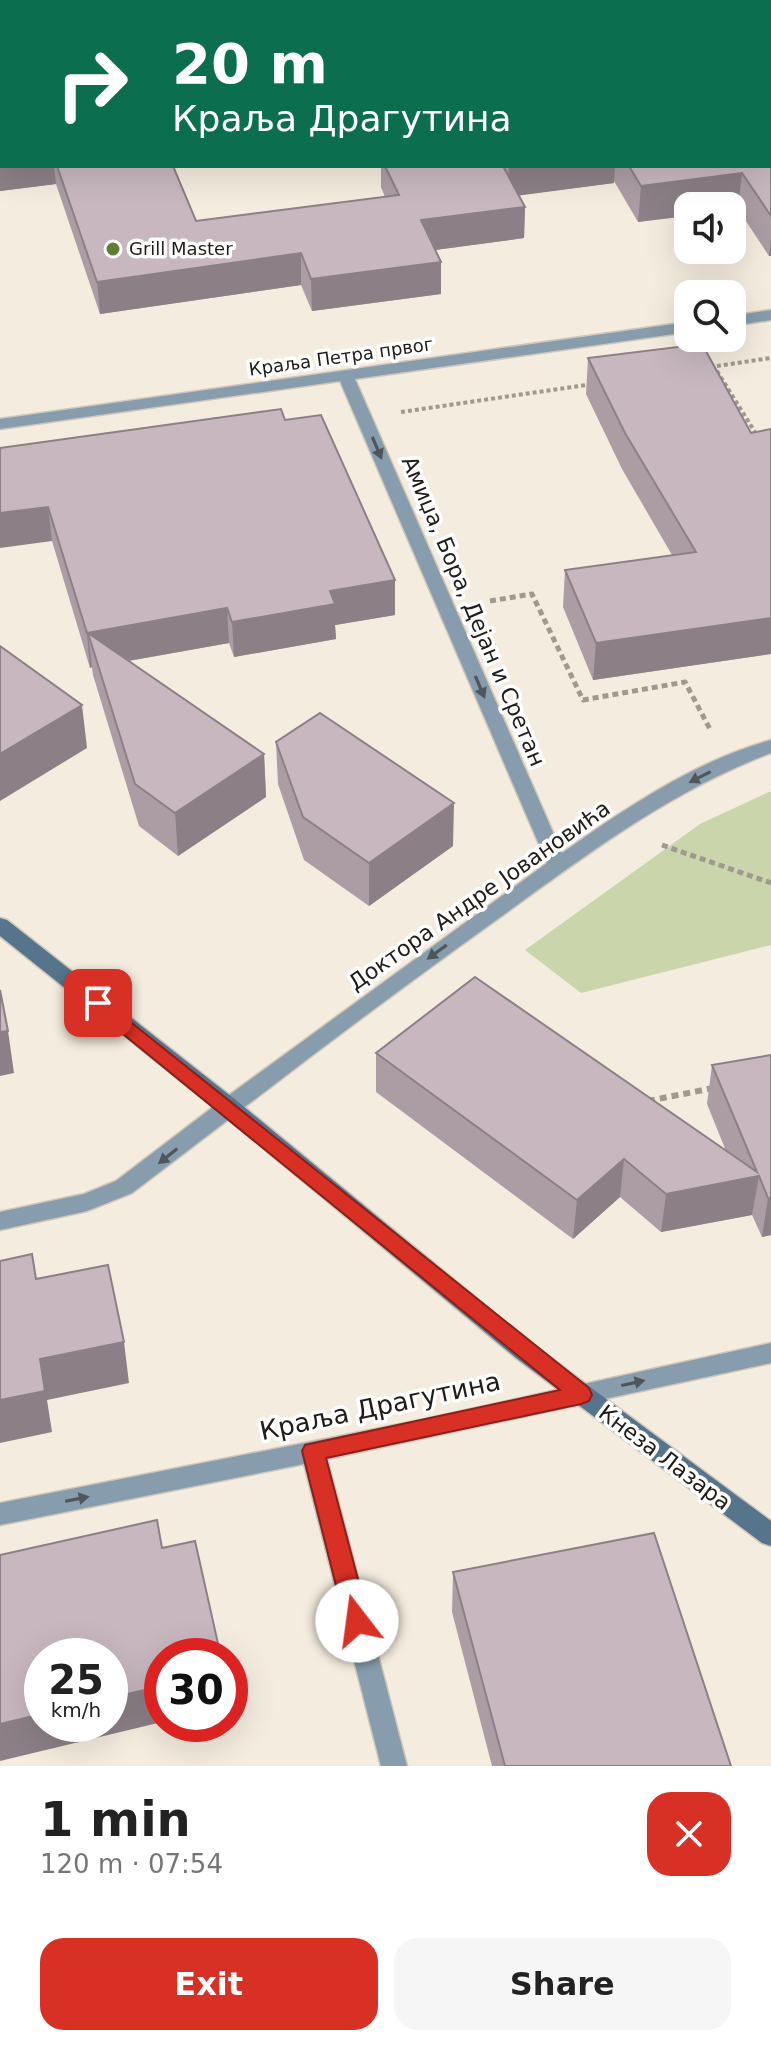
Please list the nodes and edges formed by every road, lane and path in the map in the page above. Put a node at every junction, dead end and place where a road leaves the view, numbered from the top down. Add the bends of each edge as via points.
1 (771, 315) edge
2 (746, 319) edge
3 (674, 329) edge
4 (714, 367) edge
5 (346, 377) junction
6 (0, 424) edge
7 (766, 449) edge
8 (490, 601) dead end
9 (715, 738) dead end
10 (771, 746) edge
11 (659, 844) dead end
12 (558, 866) junction
13 (771, 883) edge
14 (0, 925) edge
15 (727, 1086) edge
16 (638, 1103) edge
17 (229, 1107) junction
18 (0, 1221) edge
19 (771, 1353) edge
20 (581, 1395) junction
21 (313, 1451) junction
22 (0, 1514) edge
23 (771, 1535) edge
24 (394, 1766) edge

1 - 2 street
3 - 5 street, Краља Петра првог
4 - 7 path
5 - 6 street, Краља Петра првог
5 -> 12 street, Амиџа, Бора, Дејан и Сретан
8 - 9 path via 532,594 583,700 685,682
10 -> 12 street, Доктора Андре Јовановића via 678,788
11 - 13 path
12 -> 17 street, Доктора Андре Јовановића
14 - 17 street, Кнеза Лазара
15 - 16 path
17 -> 18 street, Доктора Андре Јовановића via 124,1187 87,1202
17 - 20 street, Кнеза Лазара
20 -> 19 street, Краља Драгутина
20 - 21 street, Краља Драгутина
20 - 23 street, Кнеза Лазара
22 -> 21 street, Краља Драгутина
21 - 24 street

